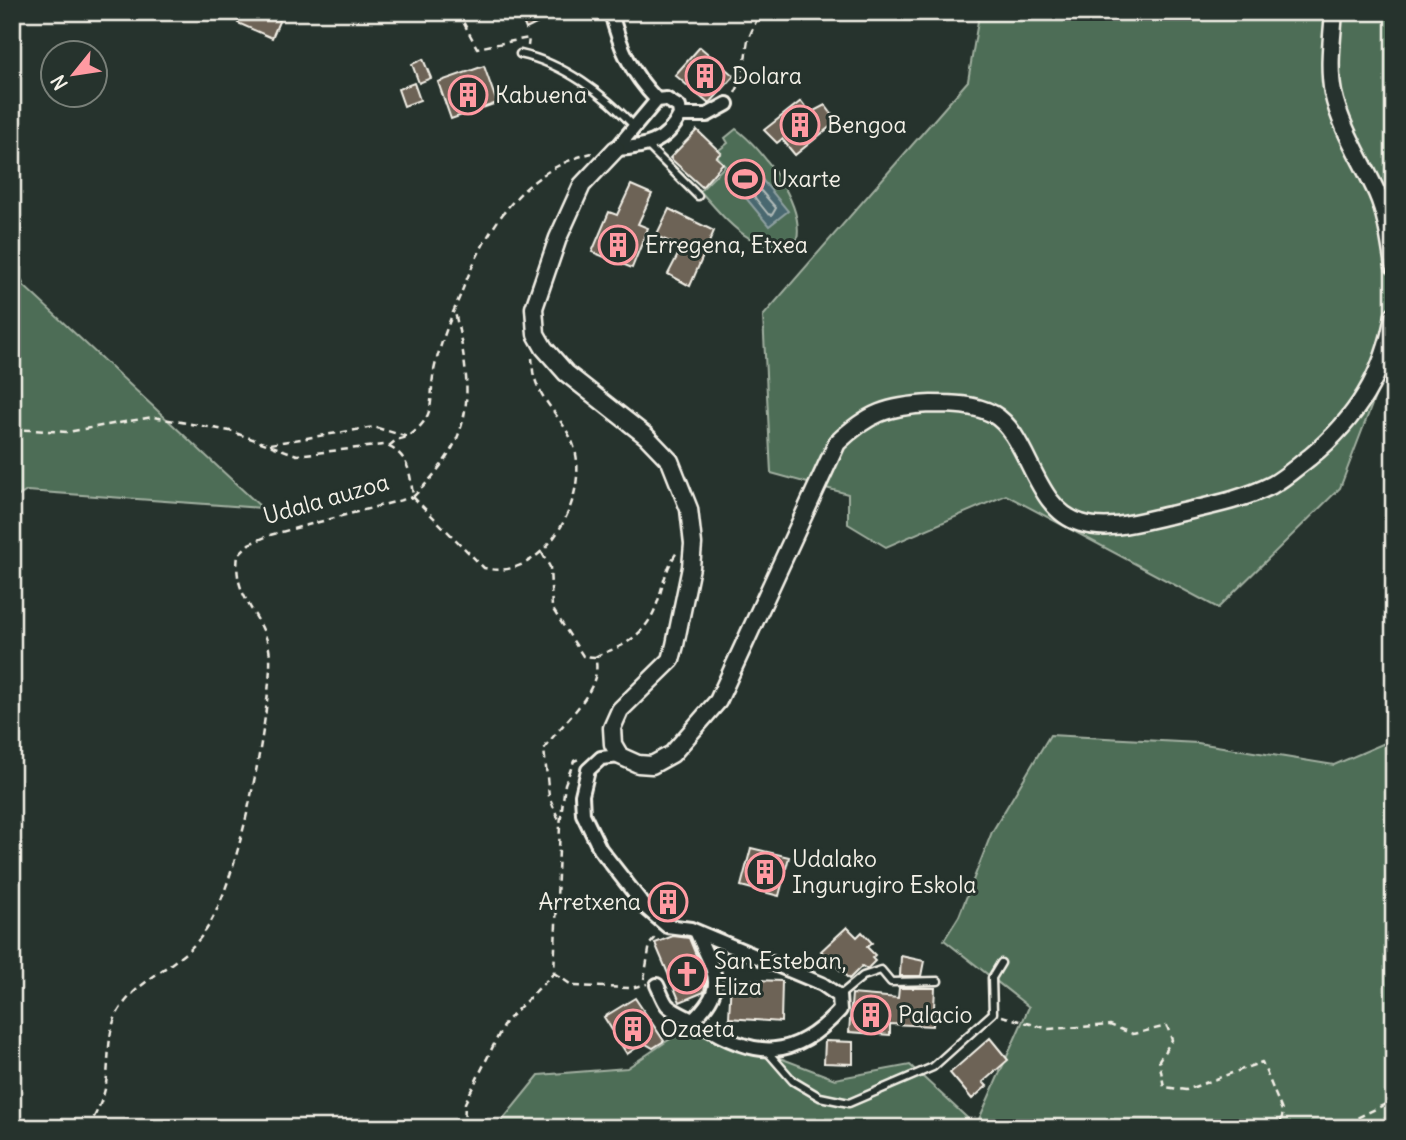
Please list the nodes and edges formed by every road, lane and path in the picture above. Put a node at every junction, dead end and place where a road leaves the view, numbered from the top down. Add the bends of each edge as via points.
1 (458, 12) edge
2 (611, 12) edge
3 (760, 12) edge
4 (1334, 12) edge
5 (524, 54) joint
6 (657, 100) junction
7 (727, 104) joint
8 (680, 115) junction
9 (635, 127) junction
10 (648, 146) junction
11 (616, 149) junction
12 (698, 196) dead end
13 (1394, 266) edge
14 (454, 310) junction
15 (1394, 315) edge
16 (536, 334) junction
17 (12, 429) edge
18 (408, 438) junction
19 (270, 444) junction
20 (388, 446) junction
21 (413, 497) junction
22 (678, 551) dead end
23 (542, 553) junction
24 (595, 657) junction
25 (620, 756) junction
26 (667, 926) junction
27 (696, 932) junction
28 (1001, 963) dead end
29 (554, 973) junction
30 (938, 981) dead end
31 (650, 984) junction
32 (839, 996) junction
33 (993, 1013) junction
34 (693, 1020) junction
35 (766, 1050) junction
36 (1394, 1100) edge
37 (88, 1128) edge
38 (464, 1128) edge
39 (1279, 1128) edge
40 (1336, 1128) edge

1 - 5 path via 477,48 529,38
2 - 6 street via 624,57
3 - 7 path via 745,50 740,85
4 - 13 street via 1333,93 1378,195
5 - 9 lane via 565,71
6 - 8 street via 674,101
6 - 9 street
7 - 8 street via 707,115
8 - 10 street via 668,132
9 - 11 street
10 - 11 street
10 - 12 lane
11 - 14 path via 575,157 523,189 483,240
11 - 16 street via 582,185 558,238 537,292
14 - 18 path via 434,369 425,425
14 - 21 path via 466,361 466,415 459,439 433,478
15 - 25 street via 1388,349 1358,409 1307,459 1251,494 1140,522 1103,527 1079,523 1056,508 1006,426 994,415 971,406 944,404 879,411 836,443 718,701 672,754 652,765
16 - 23 path via 532,355 535,380 570,438 577,464 566,513
16 - 25 street via 566,373 646,436 670,461 689,509 693,544 675,645 670,660 620,710 612,728
17 - 19 path via 67,432 153,416 220,428
18 - 19 path via 374,427
18 - 20 path
19 - 20 path via 298,455
20 - 21 path via 398,449 409,465
21 - 23 path, Udala auzoa via 484,568 526,565
21 - 37 path, Udala auzoa via 270,535 238,555 241,594 270,643 257,764 241,834 222,896 205,932 174,963 135,990 115,1018 105,1092
22 - 24 path via 670,562 653,618 629,642
23 - 24 path via 550,567 552,608 583,656
24 - 29 path via 591,689 544,749 549,796 560,825
25 - 26 street via 601,758 588,770 583,814 611,866
26 - 27 street
26 - 31 path via 650,944
27 - 32 street via 822,984
27 - 34 street via 716,977 716,989 713,1000
28 - 33 lane via 992,978
29 - 31 path via 573,986 631,988
29 - 38 path via 505,1022 466,1103
30 - 32 lane via 891,982 881,970 863,976
31 - 34 street via 667,1005
32 - 35 street via 840,1010 816,1033 790,1047
33 - 35 lane via 933,1067 849,1103 820,1097 793,1082
33 - 39 path via 1049,1029 1110,1025 1133,1034 1167,1026 1172,1040 1160,1060 1164,1087 1186,1090 1262,1062 1283,1113
34 - 35 street via 734,1044
36 - 40 path

